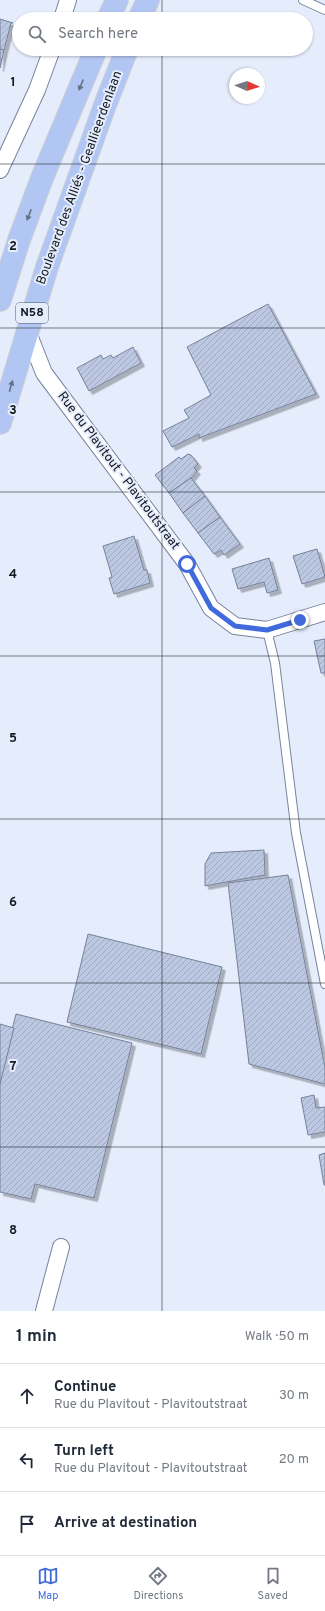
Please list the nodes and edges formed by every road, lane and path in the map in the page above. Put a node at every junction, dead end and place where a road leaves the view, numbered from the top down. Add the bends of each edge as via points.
1 (68, 0) edge
2 (117, 0) edge
3 (148, 0) edge
4 (303, 0) edge
5 (325, 10) edge
6 (64, 12) edge
7 (111, 12) edge
8 (142, 12) edge
9 (49, 56) edge
10 (93, 56) edge
11 (124, 56) edge
12 (0, 170) edge
13 (0, 300) edge
14 (27, 330) junction
15 (0, 424) edge
16 (325, 612) edge
17 (267, 630) junction
18 (325, 984) edge
19 (61, 1247) dead end
20 (44, 1311) edge

1 - 6 street
2 - 7 highway
3 - 8 highway
4 - 5 lane
9 - 12 street via 37,90
10 -> 13 highway, N58 via 42,178
11 - 14 highway, Boulevard des Alliés - Geallieerdenlaan / N58 via 69,204
15 -> 14 highway, Boulevard des Alliés - Geallieerdenlaan / N58
14 - 17 street, Rue du Plavitout - Plavitoutstraat via 44,373 187,564 211,608 235,626
16 - 17 street, Rue du Plavitout - Plavitoutstraat
17 - 18 lane via 275,663 296,833
19 - 20 street

